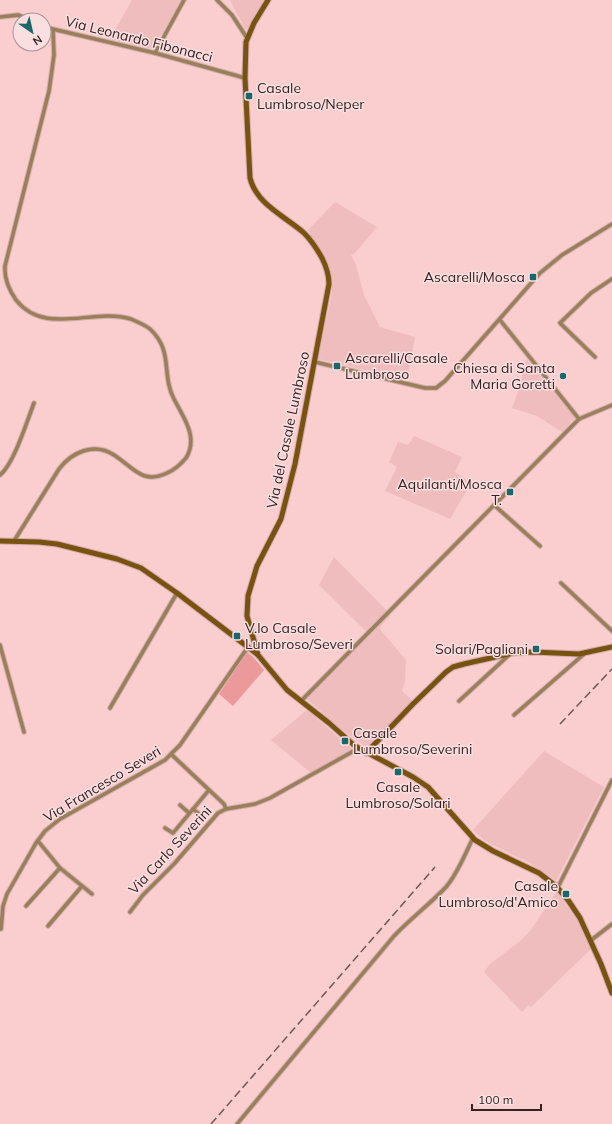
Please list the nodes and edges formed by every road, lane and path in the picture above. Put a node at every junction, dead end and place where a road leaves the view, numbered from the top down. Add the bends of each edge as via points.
1 (184, 0) edge
2 (217, 0) edge
3 (268, 0) edge
4 (12, 16) edge
5 (0, 17) edge
6 (53, 30) joint
7 (247, 38) junction
8 (155, 53) junction
9 (245, 78) junction
10 (612, 224) edge
11 (612, 279) edge
12 (500, 320) junction
13 (595, 357) dead end
14 (315, 362) junction
15 (34, 403) dead end
16 (612, 404) edge
17 (579, 419) junction
18 (0, 475) edge
19 (494, 505) junction
20 (0, 541) edge
21 (14, 541) junction
22 (540, 546) dead end
23 (561, 583) dead end
24 (177, 593) junction
25 (612, 631) edge
26 (0, 645) edge
27 (612, 646) edge
28 (248, 647) junction
29 (511, 653) junction
30 (585, 653) junction
31 (258, 655) junction
32 (301, 701) junction
33 (459, 701) dead end
34 (110, 708) dead end
35 (514, 715) dead end
36 (24, 732) dead end
37 (359, 748) junction
38 (366, 753) junction
39 (172, 755) junction
40 (612, 780) edge
41 (209, 790) junction
42 (180, 805) dead end
43 (193, 809) junction
44 (226, 809) junction
45 (189, 813) junction
46 (203, 817) dead end
47 (165, 828) dead end
48 (473, 838) junction
49 (38, 841) junction
50 (60, 868) junction
51 (82, 886) junction
52 (558, 887) junction
53 (92, 894) dead end
54 (26, 906) dead end
55 (130, 912) dead end
56 (612, 924) edge
57 (48, 926) dead end
58 (1, 929) edge
59 (590, 941) junction
60 (611, 989) edge
61 (237, 1124) edge

1 - 8 street
2 - 7 street via 231,13
3 - 7 street, Via del Casale Lumbroso
4 - 5 street
6 - 8 street, Via Leonardo Fibonacci
6 - 21 street, Via Leonardo Fibonacci via 54,55 49,92 5,266 9,289 23,308 42,318 58,320 118,316 139,322 150,329 163,349 170,391 188,425 191,441 187,455 180,464 170,472 157,476 147,477 140,474 115,455 102,449 76,453 60,467
7 - 9 street, Via del Casale Lumbroso
8 - 9 street, Via Leonardo Fibonacci
9 - 14 street, Via del Casale Lumbroso via 249,170 253,185 264,202 309,238 328,272 329,288
10 - 12 street via 551,263
11 - 13 street via 591,293 560,323
12 - 14 street via 449,377 439,386 432,388
12 - 17 street
14 - 31 street, Via del Casale Lumbroso via 284,508 257,566 248,596 247,616
15 - 18 street via 22,436
16 - 17 street
17 - 19 street
19 - 22 street
19 - 32 street
20 - 21 street
21 - 24 street via 57,544 122,561 148,571
23 - 25 street
24 - 28 street
24 - 34 street
26 - 36 street
27 - 30 street
28 - 31 street
28 - 39 street, Via Francesco Severi
29 - 30 street
29 - 33 street
29 - 38 street via 460,665 448,671
30 - 35 street
31 - 32 street, Via del Casale Lumbroso via 284,686
32 - 37 street, Via del Casale Lumbroso
37 - 38 street, Via del Casale Lumbroso
37 - 44 street, Via Carlo Severini via 270,798 255,804
38 - 48 street, Via del Casale Lumbroso via 427,786
39 - 41 street
39 - 49 street, Via Francesco Severi via 60,819 47,829
40 - 52 street
41 - 43 street
41 - 44 street
42 - 45 street
43 - 45 street
43 - 46 street
44 - 55 street, Via Carlo Severini via 211,820
45 - 47 street via 173,833
48 - 52 street, Via del Casale Lumbroso via 490,850 539,873
48 - 61 street via 452,879 394,936
49 - 50 street
49 - 58 street, Via Francesco Severi via 6,896
50 - 51 street
50 - 54 street
51 - 53 street
51 - 57 street
52 - 59 street, Via del Casale Lumbroso via 578,914
56 - 59 street
59 - 60 street, Via del Casale Lumbroso

